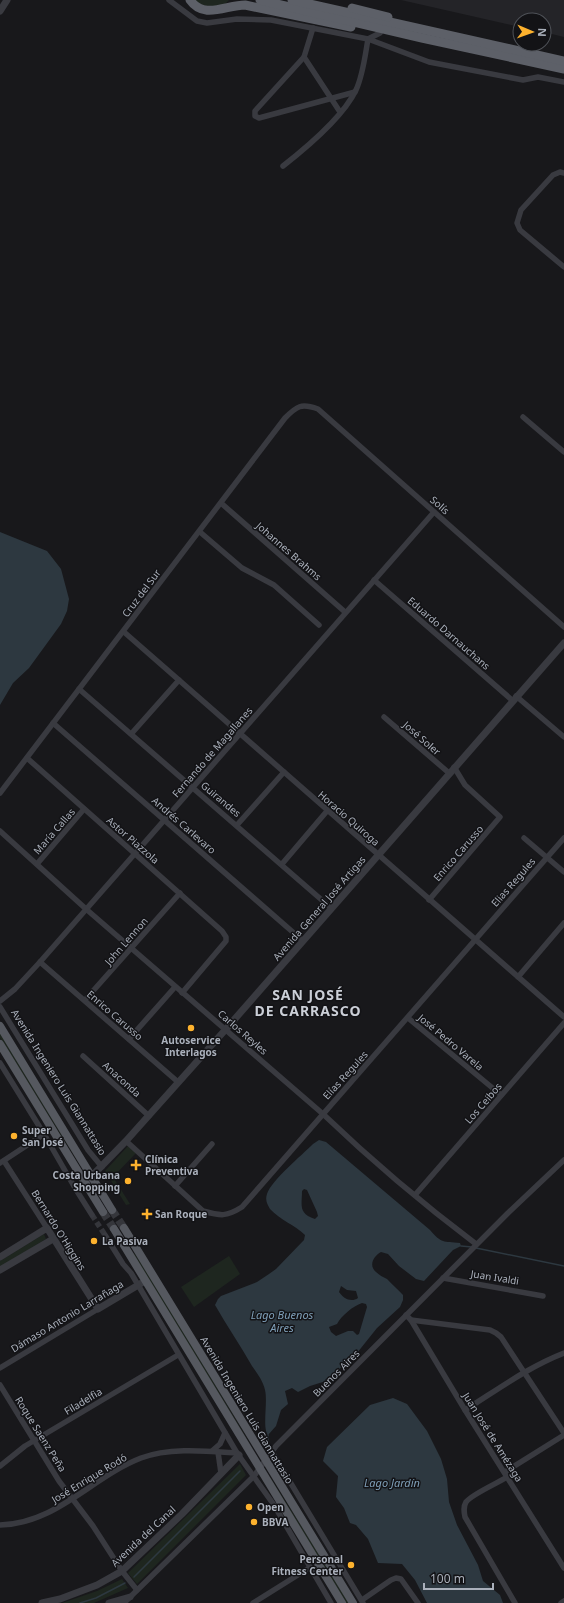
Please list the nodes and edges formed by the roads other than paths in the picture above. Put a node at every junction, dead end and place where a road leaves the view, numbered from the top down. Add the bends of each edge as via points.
1 (7, 0) edge
2 (169, 0) edge
3 (190, 0) edge
4 (234, 0) edge
5 (260, 0) edge
6 (292, 0) edge
7 (316, 0) edge
8 (227, 7) junction
9 (0, 11) edge
10 (214, 11) junction
11 (217, 22) junction
12 (313, 28) junction
13 (380, 33) junction
14 (423, 34) junction
15 (368, 39) junction
16 (304, 57) junction
17 (564, 61) edge
18 (564, 69) edge
19 (564, 82) edge
20 (355, 92) junction
21 (331, 99) junction
22 (340, 112) junction
23 (283, 166) dead end
24 (564, 173) edge
25 (564, 267) edge
26 (299, 406) joint
27 (523, 417) dead end
28 (564, 452) edge
29 (221, 503) junction
30 (434, 512) junction
31 (200, 532) junction
32 (374, 580) junction
33 (345, 612) junction
34 (319, 624) dead end
35 (564, 627) edge
36 (124, 632) junction
37 (564, 643) edge
38 (179, 680) junction
39 (79, 689) junction
40 (514, 698) junction
41 (384, 717) dead end
42 (53, 723) junction
43 (132, 733) junction
44 (240, 734) junction
45 (564, 737) edge
46 (27, 758) junction
47 (454, 767) junction
48 (284, 772) junction
49 (449, 774) junction
50 (192, 787) junction
51 (0, 793) edge
52 (84, 810) junction
53 (328, 811) junction
54 (164, 820) junction
55 (237, 825) junction
56 (0, 831) edge
57 (524, 838) dead end
58 (564, 838) edge
59 (134, 853) junction
60 (378, 855) junction
61 (546, 857) junction
62 (37, 864) junction
63 (282, 864) junction
64 (564, 872) edge
65 (180, 893) junction
66 (429, 900) junction
67 (331, 908) junction
68 (86, 909) junction
69 (564, 923) edge
70 (476, 939) junction
71 (303, 941) junction
72 (131, 948) junction
73 (40, 962) junction
74 (518, 976) junction
75 (175, 987) junction
76 (182, 993) junction
77 (85, 1000) junction
78 (0, 1001) edge
79 (0, 1007) edge
80 (564, 1017) edge
81 (408, 1018) junction
82 (564, 1023) edge
83 (0, 1026) edge
84 (226, 1029) junction
85 (14, 1031) junction
86 (129, 1039) junction
87 (9, 1040) junction
88 (0, 1044) edge
89 (83, 1056) dead end
90 (0, 1064) edge
91 (178, 1082) junction
92 (501, 1095) junction
93 (323, 1114) junction
94 (149, 1116) junction
95 (52, 1129) junction
96 (44, 1134) junction
97 (126, 1141) junction
98 (212, 1144) dead end
99 (564, 1160) edge
100 (2, 1162) edge
101 (102, 1167) junction
102 (92, 1177) junction
103 (85, 1183) junction
104 (175, 1186) junction
105 (415, 1195) junction
106 (87, 1206) junction
107 (112, 1210) tunnel mouth
108 (103, 1212) tunnel mouth
109 (92, 1215) tunnel mouth
110 (47, 1228) junction
111 (124, 1228) tunnel mouth
112 (114, 1229) tunnel mouth
113 (105, 1235) tunnel mouth
114 (53, 1239) junction
115 (474, 1247) junction
116 (0, 1257) edge
117 (0, 1270) edge
118 (443, 1278) junction
119 (145, 1281) junction
120 (137, 1286) junction
121 (543, 1296) dead end
122 (98, 1309) junction
123 (406, 1315) junction
124 (411, 1320) junction
125 (564, 1353) edge
126 (178, 1355) junction
127 (0, 1368) edge
128 (524, 1372) junction
129 (0, 1385) edge
130 (465, 1410) junction
131 (225, 1433) junction
132 (564, 1434) edge
133 (33, 1441) junction
134 (215, 1452) junction
135 (272, 1452) junction
136 (238, 1454) junction
137 (266, 1460) junction
138 (0, 1466) edge
139 (260, 1468) junction
140 (221, 1473) junction
141 (506, 1474) junction
142 (254, 1476) junction
143 (72, 1498) junction
144 (274, 1505) junction
145 (284, 1507) junction
146 (0, 1525) edge
147 (309, 1568) junction
148 (564, 1568) edge
149 (122, 1571) junction
150 (137, 1590) junction
151 (132, 1600) edge
152 (564, 1601) edge
153 (363, 1602) edge
154 (42, 1603) edge
155 (110, 1603) edge
156 (124, 1603) edge
157 (253, 1603) edge
158 (331, 1603) edge
159 (342, 1603) edge
160 (352, 1603) edge
161 (418, 1603) edge
162 (515, 1603) edge
163 (561, 1603) edge

1 - 9 street
2 - 11 street via 197,21
3 - 10 highway via 198,8
4 - 8 highway
5 - 14 highway
6 - 14 highway
7 - 14 highway via 373,12 418,26
8 - 10 highway
8 - 13 highway via 254,6
10 - 11 street
11 - 12 street via 254,19
12 - 15 street
12 - 16 street
13 - 14 highway
13 - 15 street
14 - 17 highway
14 - 18 highway
15 - 19 street via 429,62 523,80 538,77
15 - 20 street via 360,81
16 - 21 street
16 - 21 street via 255,111 255,116 259,118
20 - 21 street
20 - 22 street
21 - 22 street
22 - 23 street via 310,145
24 - 25 street via 553,175 521,210 517,223 520,230
26 - 29 street, Cruz del Sur via 285,418
26 - 30 street, Solís via 308,405 318,409
27 - 28 street
29 - 31 street, Cruz del Sur
29 - 33 street, Johannes Brahms
30 - 32 street, Fernando de Magallanes
30 - 35 street, Solís
31 - 34 street via 242,568 274,585
31 - 36 street, Cruz del Sur
32 - 33 street, Fernando de Magallanes
32 - 40 street, Eduardo Darnauchans
33 - 44 street, Fernando de Magallanes
36 - 38 street, Horacio Quiroga
36 - 39 street, Cruz del Sur
37 - 40 street, Avenida General José Artigas
38 - 43 street
38 - 44 street, Horacio Quiroga
39 - 42 street, Cruz del Sur
39 - 43 street, Guirandes
40 - 45 street, Eduardo Darnauchans
40 - 47 street, Avenida General José Artigas
41 - 49 street, José Soler
42 - 46 street, Cruz del Sur
42 - 54 street, Andrés Carlevaro
43 - 50 street, Guirandes
44 - 48 street, Horacio Quiroga
44 - 50 street, Fernando de Magallanes
46 - 51 street, Cruz del Sur
46 - 52 street, Astor Piazzola
47 - 49 street, Avenida General José Artigas
47 - 66 street, Enrico Carusso via 465,785 500,817
48 - 53 street, Horacio Quiroga
48 - 55 street
49 - 60 street, Avenida General José Artigas
50 - 54 street, Fernando de Magallanes
50 - 55 street, Guirandes
52 - 59 street, Astor Piazzola
52 - 62 street, María Callas
53 - 60 street, Horacio Quiroga
53 - 63 street
54 - 59 street, Fernando de Magallanes
54 - 71 street, Andrés Carlevaro
55 - 63 street, Guirandes
56 - 62 street, Carlos Reyles
57 - 61 street
58 - 61 street, Elias Regules
59 - 65 street, Astor Piazzola
59 - 68 street, Fernando de Magallanes
60 - 66 street, Horacio Quiroga
60 - 67 street, Avenida General José Artigas
61 - 64 street
61 - 70 street, Elias Regules
62 - 68 street, Carlos Reyles
63 - 67 street, Guirandes
65 - 72 street, John Lennon
65 - 76 street, Astor Piazzola via 226,937 226,941
66 - 70 street, Horacio Quiroga
67 - 71 street, Avenida General José Artigas
68 - 72 street, Carlos Reyles
68 - 73 street, Fernando de Magallanes
69 - 74 street
70 - 74 street, Horacio Quiroga
70 - 81 street, Elías Regules
71 - 84 street, Avenida General José Artigas
72 - 75 street, Carlos Reyles
72 - 77 street, John Lennon
73 - 77 street, Enrico Carusso
73 - 78 street, Fernando de Magallanes
74 - 80 street, Horacio Quiroga
75 - 76 street, Carlos Reyles
75 - 86 street
76 - 84 street, Carlos Reyles
77 - 86 street, Enrico Carusso
79 - 85 street, Avenida Ingeniero Luis Giannattasio
81 - 92 street, José Pedro Varela
81 - 93 street, Elías Regules
82 - 92 street, Los Ceibos
83 - 87 main road, Avenida Ingeniero Luis Giannattasio
84 - 91 street, Avenida General José Artigas
84 - 93 street, Carlos Reyles
85 - 87 street
85 - 101 street, Avenida Ingeniero Luis Giannattasio via 88,1150
86 - 91 street, Enrico Carusso
87 - 102 main road, Avenida Ingeniero Luis Giannattasio
88 - 95 main road
89 - 94 street, Anaconda
90 - 96 street
91 - 94 street, Avenida General José Artigas
92 - 105 street, Los Ceibos
93 - 104 street, Elías Regules via 242,1207 233,1213 223,1216 203,1211
93 - 105 street, Carlos Reyles
94 - 97 street, Avenida General José Artigas
95 - 96 street
95 - 103 main road
96 - 100 street
96 - 106 street
97 - 101 street, Avenida General José Artigas
97 - 104 street
98 - 104 street
99 - 115 street, Buenos Aires
100 - 110 street, Bernardo O'Higgins
101 - 102 street, Avenida General José Artigas
102 - 103 street, Avenida General José Artigas
102 - 107 main road, Avenida Ingeniero Luis Giannattasio
103 - 106 street via 82,1191
103 - 108 main road
105 - 115 street, Carlos Reyles
106 - 109 street
110 - 114 street, Bernardo O'Higgins
110 - 116 street
111 - 137 main road, Avenida Ingeniero Luis Giannattasio
112 - 119 main road, Avenida Ingeniero Luis Giannattasio
113 - 120 street
114 - 117 street
114 - 122 street, Bernardo O'Higgins
115 - 118 street, Buenos Aires
118 - 121 street, Juan Ivaldi
118 - 123 street, Buenos Aires
119 - 120 street, Dámaso Antonio Larrañaga
119 - 139 main road, Avenida Ingeniero Luis Giannattasio
120 - 122 street, Dámaso Antonio Larrañaga
120 - 126 street
122 - 127 street, Dámaso Antonio Larrañaga
123 - 124 street, Juan José de Amézaga
123 - 135 street, Buenos Aires
124 - 128 street via 490,1330 501,1337
124 - 130 street, Juan José de Amézaga
125 - 128 street
126 - 131 street
126 - 133 street, Filadelfia
128 - 130 street
128 - 132 street
129 - 133 street, Roque Saenz Peña
130 - 141 street, Juan José de Amézaga
131 - 134 street
131 - 136 street
132 - 141 street
133 - 138 street, Filadelfia
133 - 143 street, Roque Saenz Peña
134 - 136 street, José Enrique Rodó
134 - 140 street
134 - 143 street, José Enrique Rodó via 168,1452 141,1458
135 - 137 street, Buenos Aires
135 - 153 street, Avenida Ingeniero Luis Giannattasio
136 - 140 street, Avenida del Canal
136 - 142 street
137 - 139 street, Buenos Aires
137 - 160 main road, Avenida Ingeniero Luis Giannattasio
139 - 142 street, Buenos Aires
139 - 145 main road, Avenida Ingeniero Luis Giannattasio
140 - 149 street, Avenida del Canal
141 - 148 street, Juan José de Amézaga
141 - 162 street via 470,1499 464,1508 465,1518
142 - 144 street
142 - 150 street, Buenos Aires
143 - 146 street, José Enrique Rodó via 44,1515 19,1523
143 - 149 street, Roque Saenz Peña
144 - 145 street
144 - 147 street
145 - 159 main road, Avenida Ingeniero Luis Giannattasio
147 - 157 street
147 - 158 street
149 - 150 street, Roque Saenz Peña
149 - 154 street, Avenida del Canal via 97,1585
150 - 151 street, Buenos Aires
151 - 155 street
151 - 156 street, Buenos Aires
152 - 163 street
153 - 161 street via 396,1578 401,1579

